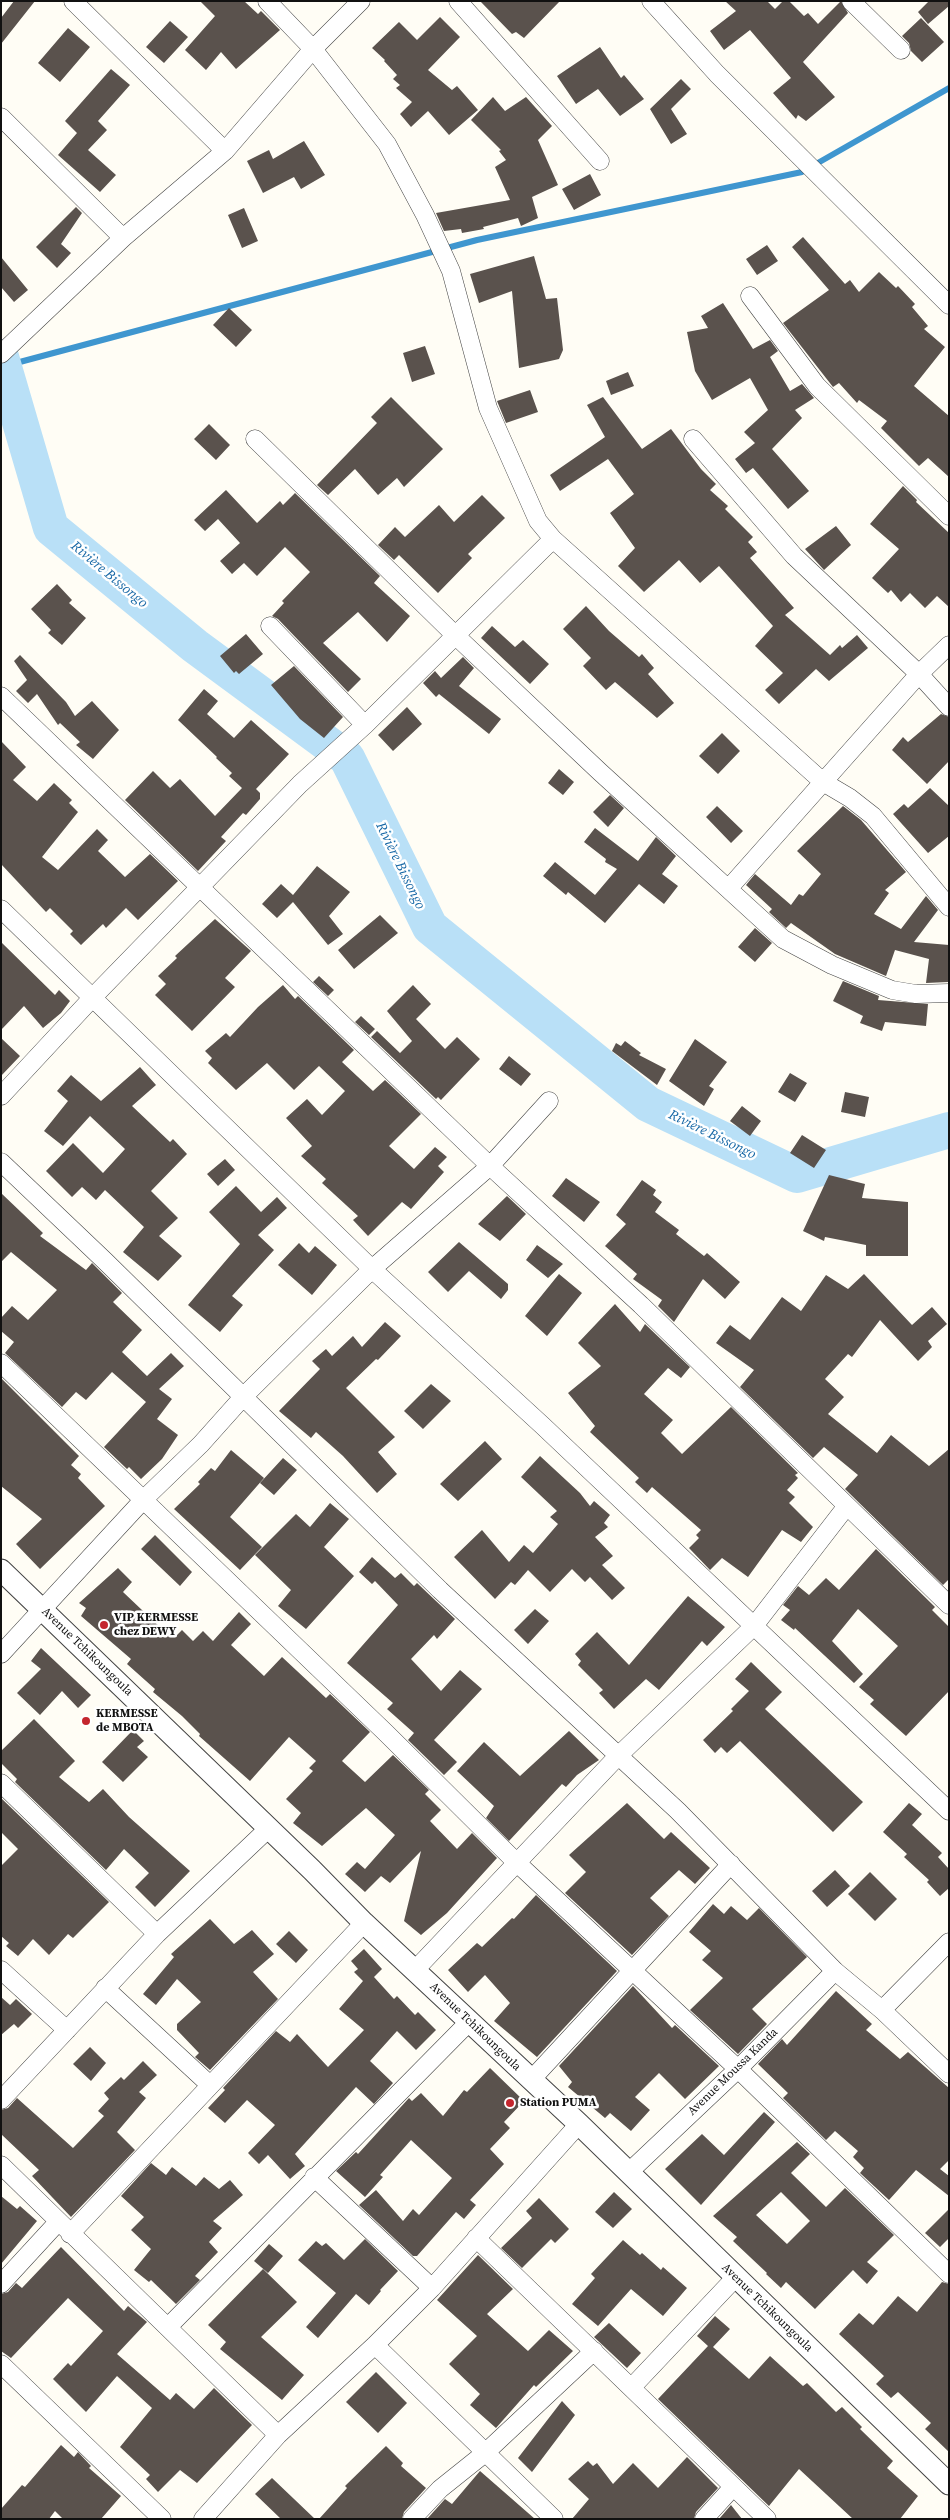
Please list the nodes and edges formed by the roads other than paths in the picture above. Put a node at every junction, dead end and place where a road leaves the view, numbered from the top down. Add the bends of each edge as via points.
1 (73, 1) edge
2 (267, 1) edge
3 (361, 1) edge
4 (458, 1) edge
5 (651, 1) edge
6 (851, 1) edge
7 (313, 49) junction
8 (901, 50) dead end
9 (1, 117) edge
10 (225, 151) junction
11 (600, 161) dead end
12 (123, 238) junction
13 (750, 296) dead end
14 (949, 305) edge
15 (1, 354) edge
16 (255, 439) dead end
17 (694, 439) dead end
18 (949, 516) edge
19 (553, 540) junction
20 (270, 626) dead end
21 (456, 636) junction
22 (949, 644) edge
23 (919, 674) junction
24 (1, 696) edge
25 (949, 707) edge
26 (365, 725) junction
27 (823, 782) junction
28 (200, 886) junction
29 (729, 888) junction
30 (949, 907) edge
31 (1, 909) edge
32 (949, 992) edge
33 (94, 996) junction
34 (1, 1096) edge
35 (549, 1101) dead end
36 (1, 1162) edge
37 (490, 1166) junction
38 (372, 1269) junction
39 (1, 1364) edge
40 (243, 1397) junction
41 (144, 1499) junction
42 (846, 1507) junction
43 (1, 1570) edge
44 (949, 1605) edge
45 (44, 1610) junction
46 (754, 1626) junction
47 (1, 1654) edge
48 (618, 1756) junction
49 (1, 1783) edge
50 (949, 1812) edge
51 (268, 1828) junction
52 (516, 1862) junction
53 (731, 1864) junction
54 (364, 1923) junction
55 (157, 1934) junction
56 (949, 1942) edge
57 (1, 1970) edge
58 (415, 1970) junction
59 (633, 1970) junction
60 (835, 1971) junction
61 (106, 1988) junction
62 (882, 2010) junction
63 (469, 2022) junction
64 (67, 2030) junction
65 (738, 2069) junction
66 (949, 2074) edge
67 (531, 2080) junction
68 (210, 2085) junction
69 (1, 2100) edge
70 (579, 2124) junction
71 (1, 2165) edge
72 (629, 2172) junction
73 (314, 2177) junction
74 (64, 2228) junction
75 (476, 2238) junction
76 (949, 2274) edge
77 (735, 2278) junction
78 (1, 2284) edge
79 (432, 2288) junction
80 (168, 2327) junction
81 (375, 2345) junction
82 (594, 2351) junction
83 (1, 2364) edge
84 (632, 2387) junction
85 (278, 2435) junction
86 (486, 2453) junction
87 (949, 2484) edge
88 (733, 2487) junction
89 (162, 2519) edge
90 (203, 2519) edge
91 (412, 2519) edge
92 (554, 2519) edge
93 (704, 2519) edge
94 (767, 2519) edge

1 - 10 street
2 - 7 street
3 - 7 street
4 - 11 street
5 - 14 street via 717,74
6 - 8 street
7 - 10 street
7 - 19 street via 387,144 425,215 451,271 488,408 538,521
9 - 12 street
10 - 12 street
12 - 15 street
13 - 18 street via 817,386
16 - 21 street
17 - 23 street via 794,556
19 - 21 street
19 - 27 street
20 - 26 street
21 - 26 street
21 - 29 street
22 - 23 street
23 - 25 street
23 - 27 street
24 - 28 street
26 - 28 street via 300,784
27 - 29 street
27 - 30 street via 873,816
28 - 33 street
28 - 37 street
29 - 32 street via 783,939 832,965 892,990 916,994
31 - 33 street
33 - 34 street
33 - 38 street
35 - 37 street
36 - 40 street
37 - 38 street
37 - 42 street via 641,1305
38 - 40 street
38 - 46 street
39 - 41 street
40 - 41 street via 201,1444
40 - 48 street via 440,1590
41 - 45 street
41 - 52 street
42 - 44 street
42 - 46 street
43 - 45 street, Avenue Tchikoungoula
45 - 47 street
45 - 51 street, Avenue Tchikoungoula
46 - 48 street
46 - 50 street
48 - 52 street
48 - 53 street
49 - 55 street
51 - 54 street, Avenue Tchikoungoula
51 - 55 street
52 - 58 street
52 - 59 street
53 - 59 street
53 - 60 street
54 - 58 street, Avenue Tchikoungoula
54 - 68 street
55 - 61 street
56 - 62 street
57 - 64 street
58 - 63 street, Avenue Tchikoungoula
59 - 65 street
59 - 67 street
60 - 62 street
60 - 65 street, Avenue Moussa Kanda
61 - 64 street
61 - 68 street
62 - 66 street
63 - 67 street, Avenue Tchikoungoula
63 - 73 street
64 - 69 street
65 - 72 street, Avenue Moussa Kanda
65 - 76 street
67 - 70 street, Avenue Tchikoungoula
68 - 74 street
70 - 72 street, Avenue Tchikoungoula
70 - 75 street
71 - 74 street
72 - 77 street, Avenue Tchikoungoula
73 - 79 street
73 - 80 street
74 - 78 street
74 - 80 street
75 - 79 street
75 - 82 street
77 - 84 street
77 - 87 street, Avenue Tchikoungoula
79 - 81 street
80 - 85 street
81 - 85 street
81 - 86 street
82 - 84 street
82 - 86 street
83 - 89 street
84 - 88 street
85 - 90 street
86 - 91 street via 440,2489
86 - 92 street
88 - 93 street
88 - 94 street

